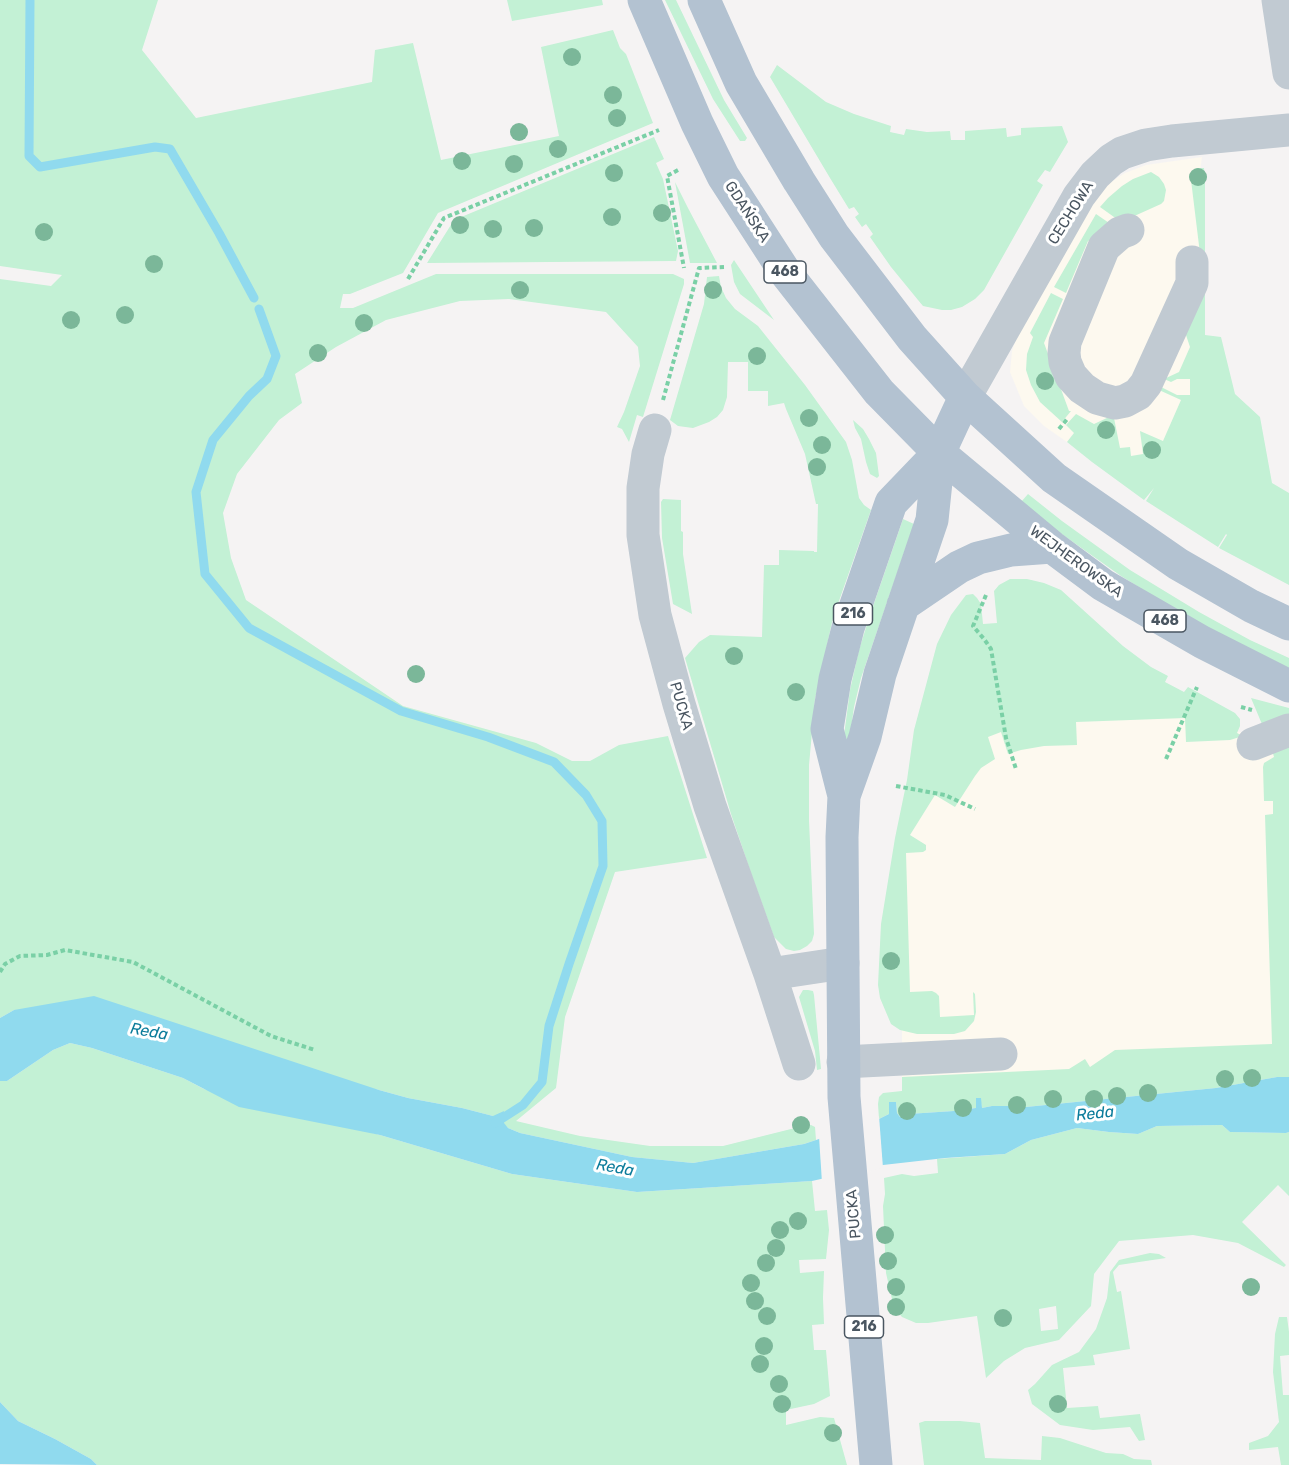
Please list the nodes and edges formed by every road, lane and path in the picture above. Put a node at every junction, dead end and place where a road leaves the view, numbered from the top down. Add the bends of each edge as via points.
1 (644, 0) edge
2 (704, 0) edge
3 (1278, 0) edge
4 (1289, 73) edge
5 (659, 129) dead end
6 (1289, 130) edge
7 (678, 170) dead end
8 (1128, 230) dead end
9 (1192, 262) dead end
10 (724, 267) dead end
11 (684, 268) dead end
12 (408, 279) dead end
13 (965, 397) junction
14 (655, 430) joint
15 (939, 453) junction
16 (1052, 547) junction
17 (986, 595) dead end
18 (903, 605) junction
19 (1289, 624) edge
20 (1289, 686) edge
21 (1197, 687) dead end
22 (1289, 730) edge
23 (1253, 744) dead end
24 (1166, 759) dead end
25 (1016, 769) dead end
26 (897, 786) dead end
27 (844, 796) junction
28 (975, 809) dead end
29 (843, 963) junction
30 (0, 972) edge
31 (770, 974) junction
32 (315, 1050) dead end
33 (1001, 1054) dead end
34 (843, 1062) junction
35 (799, 1064) dead end
36 (876, 1465) edge

1 - 15 main road, GDAŃSKA / 468 via 723,176 785,272 879,392
2 - 13 main road via 741,83 834,236 912,338
3 - 4 street
5 - 12 path via 444,218
6 - 13 street, CECHOWA via 1155,143 1111,160 1079,196
7 - 11 path via 667,176
8 - 9 street via 1104,247 1065,342 1065,362 1071,376 1097,398 1115,403 1125,401 1146,384 1192,283
10 - 14 path via 699,267
13 - 15 main road, PUCKA
13 - 19 main road via 1054,478 1178,564
14 - 31 street, PUCKA via 643,488 643,536 655,615 710,806
15 - 16 main road, WEJHEROWSKA / 468
15 - 18 main road, PUCKA / 216 via 932,520
15 - 27 main road, PUCKA / 216 via 891,503 848,628 827,729
16 - 18 main road via 1011,550 978,558
16 - 20 main road, WEJHEROWSKA / 468 via 1103,585
17 - 25 path via 973,626 991,650 1006,738
18 - 27 main road, PUCKA / 216
21 - 24 path
22 - 23 street
26 - 28 path via 945,795
27 - 29 main road, PUCKA / 216
29 - 31 street
29 - 34 main road, PUCKA / 216
30 - 32 path via 5,964 20,956 65,950 133,962 271,1036
31 - 35 street, PUCKA
33 - 34 street
34 - 36 main road, PUCKA / 216

